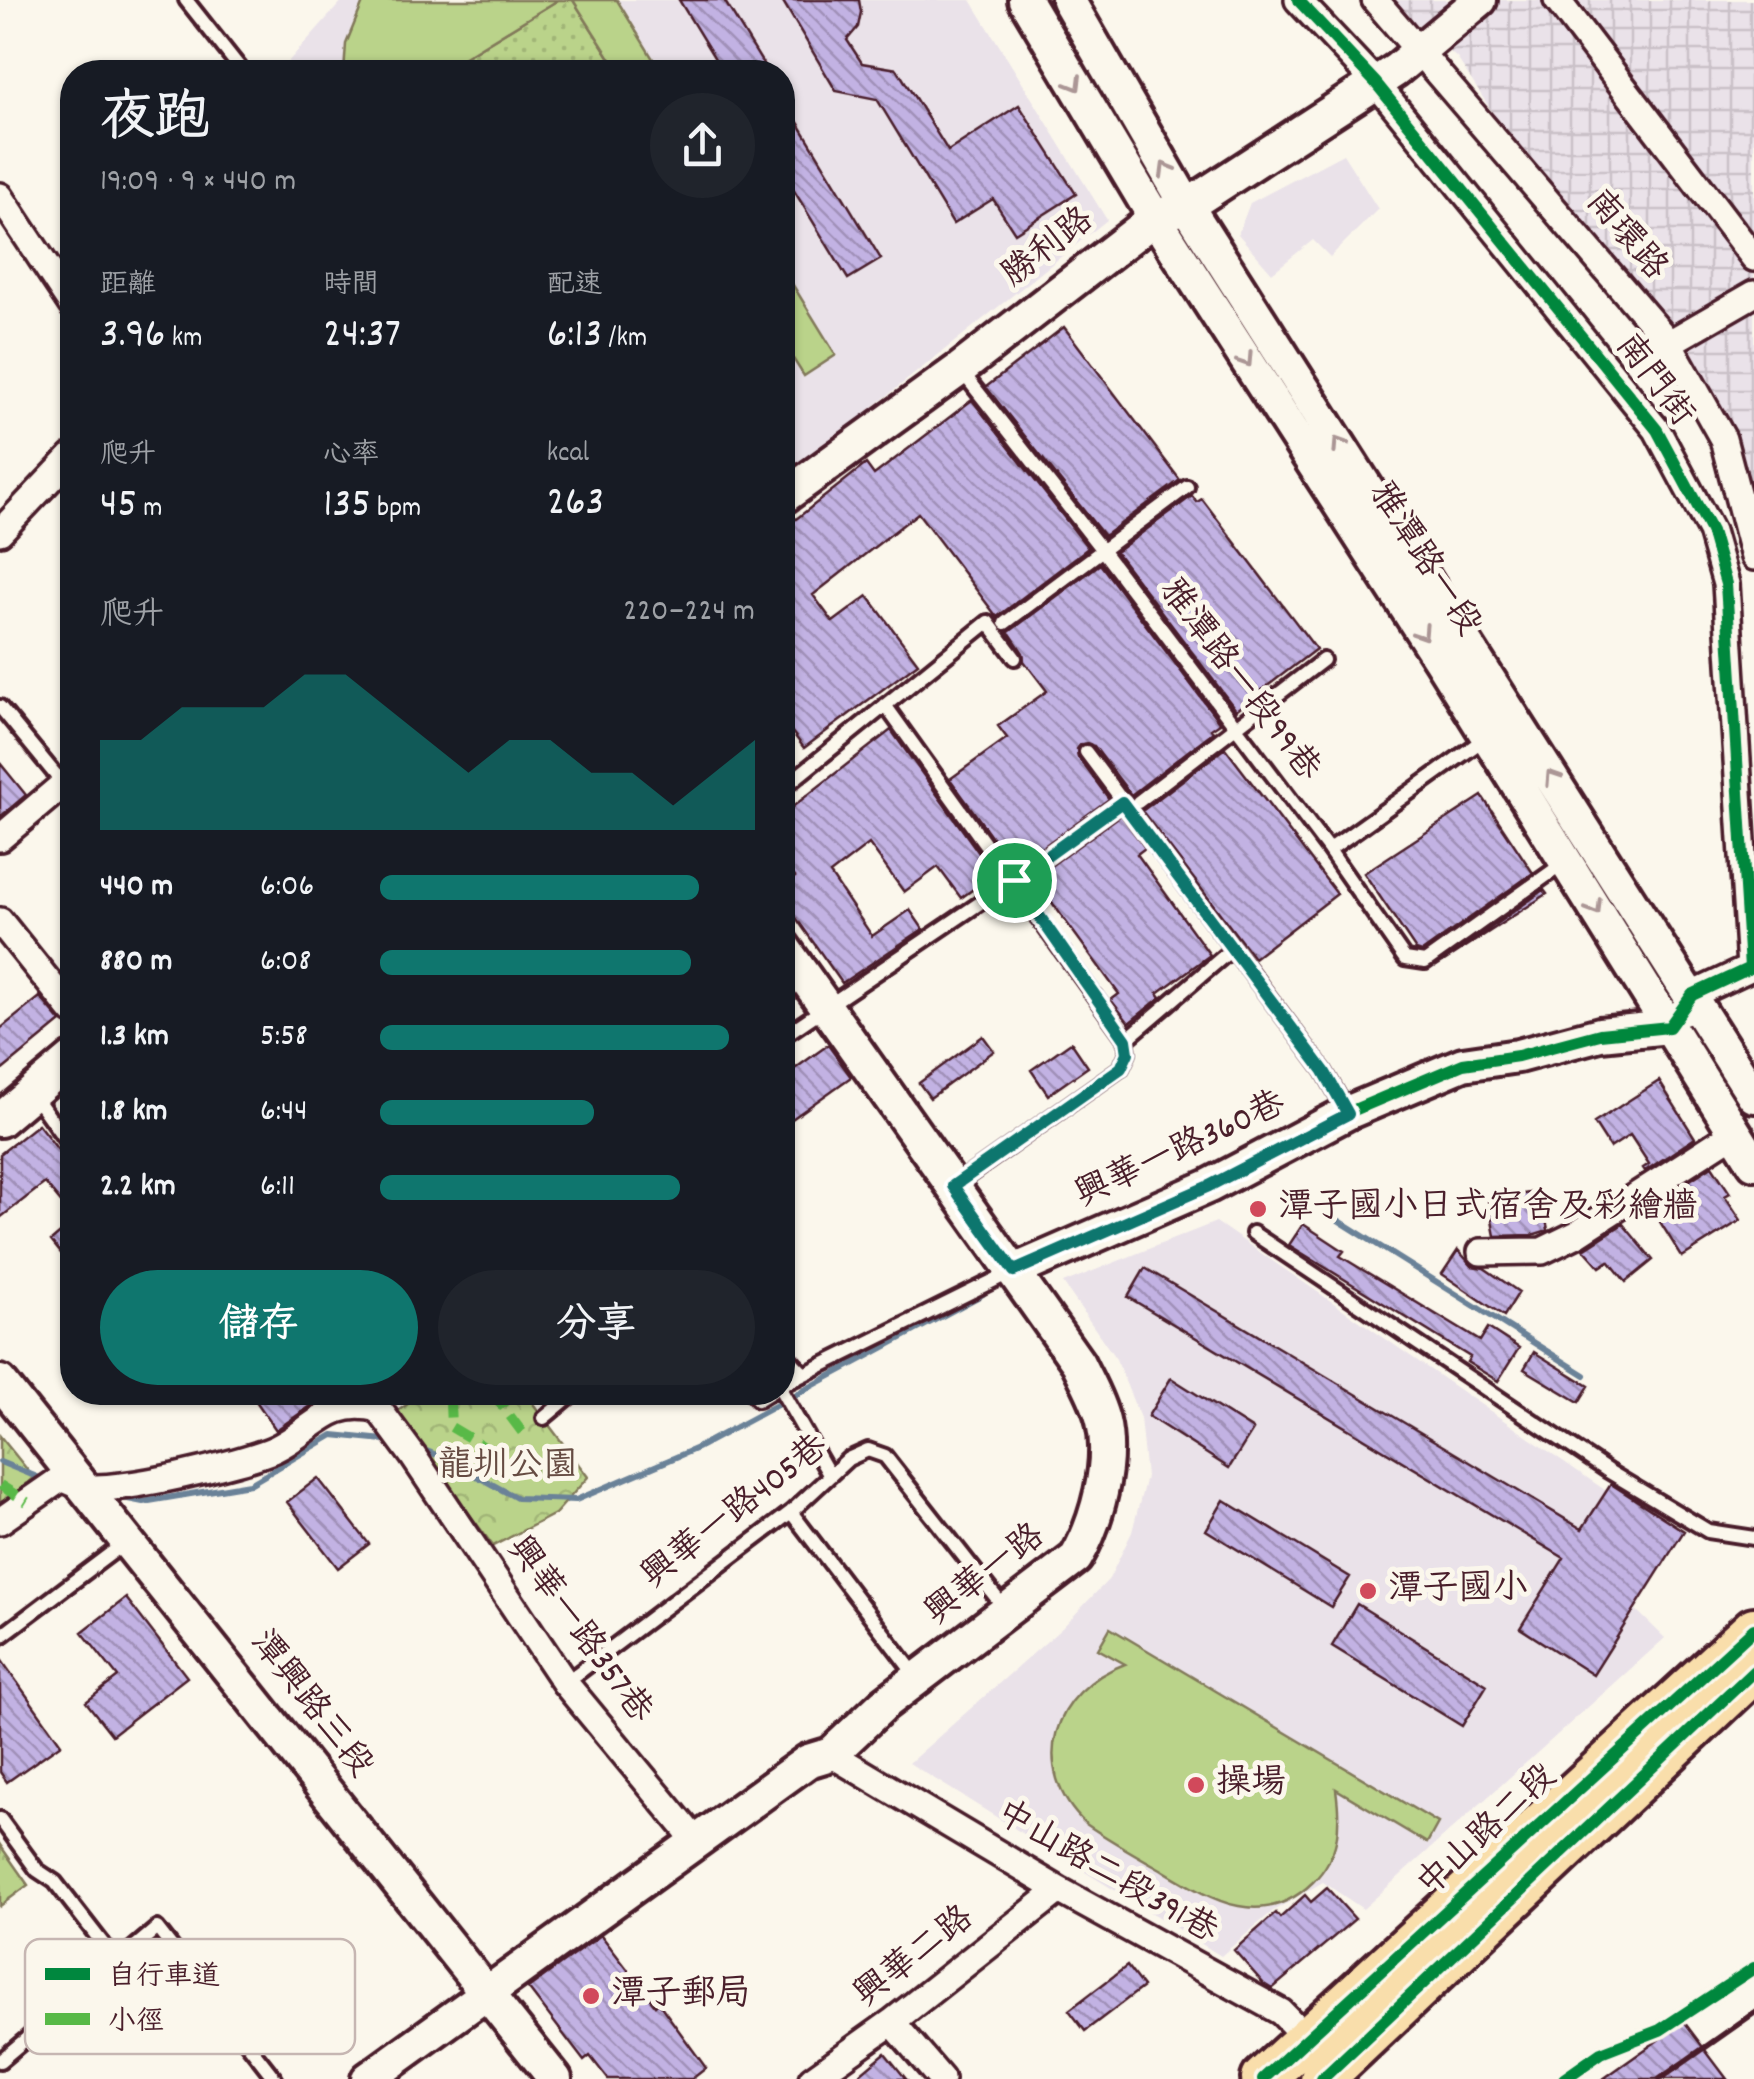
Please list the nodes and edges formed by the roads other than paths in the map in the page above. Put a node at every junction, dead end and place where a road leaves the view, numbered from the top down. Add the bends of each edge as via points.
1 (186, 0) edge
2 (1025, 0) edge
3 (1068, 0) edge
4 (1298, 0) edge
5 (1375, 0) edge
6 (1480, 0) edge
7 (1556, 0) edge
8 (1419, 48) junction
9 (234, 60) edge
10 (1374, 82) junction
11 (0, 196) edge
12 (1187, 206) junction
13 (1155, 218) junction
14 (1754, 258) edge
15 (60, 287) edge
16 (1754, 294) edge
17 (1669, 343) junction
18 (960, 369) junction
19 (60, 469) edge
20 (1186, 487) dead end
21 (795, 489) edge
22 (1747, 499) edge
23 (0, 532) edge
24 (1102, 550) junction
25 (1754, 556) edge
26 (1005, 623) dead end
27 (1016, 658) dead end
28 (1323, 660) dead end
29 (885, 705) junction
30 (0, 707) edge
31 (1233, 726) junction
32 (1501, 728) junction
33 (1086, 752) dead end
34 (60, 772) edge
35 (795, 779) edge
36 (60, 788) edge
37 (1122, 802) junction
38 (1138, 802) dead end
39 (0, 838) edge
40 (1330, 850) junction
41 (1566, 862) junction
42 (1014, 880) junction
43 (0, 921) edge
44 (1231, 950) junction
45 (795, 963) edge
46 (60, 995) edge
47 (1692, 995) junction
48 (827, 1008) junction
49 (1669, 1027) junction
50 (795, 1029) edge
51 (1126, 1040) junction
52 (60, 1069) edge
53 (31, 1092) junction
54 (1754, 1096) edge
55 (1348, 1114) junction
56 (0, 1120) edge
57 (60, 1132) edge
58 (1735, 1132) junction
59 (1754, 1162) edge
60 (953, 1186) junction
61 (1253, 1234) dead end
62 (1482, 1252) dead end
63 (1014, 1271) junction
64 (795, 1365) edge
65 (803, 1373) junction
66 (795, 1379) edge
67 (0, 1382) edge
68 (353, 1405) edge
69 (375, 1405) edge
70 (560, 1405) edge
71 (790, 1405) edge
72 (544, 1418) dead end
73 (830, 1476) junction
74 (71, 1489) junction
75 (790, 1512) junction
76 (0, 1520) edge
77 (1754, 1538) edge
78 (128, 1541) junction
79 (1008, 1613) junction
80 (1754, 1628) edge
81 (0, 1637) edge
82 (1754, 1671) edge
83 (913, 1672) dead end
84 (564, 1684) junction
85 (831, 1754) junction
86 (0, 1819) edge
87 (696, 1841) junction
88 (1059, 1890) junction
89 (99, 1939) edge
90 (144, 1939) edge
91 (166, 1939) edge
92 (488, 1994) junction
93 (892, 2022) junction
94 (25, 2040) edge
95 (255, 2054) edge
96 (0, 2061) edge
97 (1322, 2062) edge
98 (275, 2079) edge
99 (368, 2079) edge
100 (554, 2079) edge
101 (812, 2079) edge
102 (941, 2079) edge
103 (1263, 2079) edge

1 - 9 lane
2 -> 13 street, 雅潭路一段
12 -> 3 street, 雅潭路一段
4 - 10 street, 南門街
5 - 8 street, 南環路
6 - 8 street, 勝利路
7 - 14 street
8 - 10 street, 勝利路
8 - 17 street, 南環路
10 - 12 street, 勝利路
10 - 47 street, 南門街 via 1657,430 1712,530 1726,584 1750,968
11 - 15 street
12 - 13 street, 勝利路
32 -> 12 street, 雅潭路一段
13 - 18 street, 勝利路
13 -> 32 street, 雅潭路一段
16 - 17 street
17 - 22 street, 南環路 via 1723,438
18 - 21 street, 勝利路
18 - 24 lane, 雅潭路一段99巷
19 - 23 street
20 - 24 lane
22 - 25 street, 南環路
24 - 26 lane
24 - 31 lane, 雅潭路一段99巷
27 - 29 lane via 988,622
28 - 31 lane
29 - 35 lane
29 - 42 lane
30 - 34 lane
31 - 38 lane
31 - 40 lane, 雅潭路一段99巷
32 - 40 lane
32 - 41 street, 雅潭路一段
47 -> 32 street, 雅潭路一段
33 - 37 lane
36 - 39 street
37 - 42 lane
37 - 44 lane
40 - 41 lane, 雅潭路一段99巷 via 1405,959 1425,962
41 -> 49 street, 雅潭路一段
42 - 48 lane
42 - 51 lane
43 - 46 street
44 - 51 lane
44 - 55 lane via 1324,1071
45 - 48 street, 興華一路
47 - 49 street, 南門街
47 - 54 street, 雅潭路一段
48 - 50 lane
48 - 60 street, 興華一路
49 - 55 street, 興華一路360巷 via 1600,1034 1463,1064
49 - 58 street, 雅潭路一段
51 - 60 lane via 1121,1068
52 - 53 street
53 - 56 street
53 - 57 lane
55 - 63 street, 興華一路360巷 via 1209,1186
58 - 59 street, 雅潭路一段
58 - 62 street via 1542,1251
60 - 63 street, 興華一路
61 - 77 lane via 1608,1471 1708,1531
63 - 65 lane
63 - 79 street, 興華一路 via 1078,1363 1104,1422 1105,1441 1098,1512 1083,1546
64 - 65 lane
65 - 66 lane
67 - 74 street, 潭興路三段
68 - 74 street via 336,1408 277,1448 228,1466
69 - 84 street, 興華一路357巷
70 - 72 lane
71 - 73 lane
73 - 75 lane, 興華一路405巷
73 - 79 lane, 興華一路405巷 via 868,1450 885,1456
74 - 76 street
74 - 78 street, 潭興路三段
75 - 83 lane
75 - 84 lane, 興華一路405巷
78 - 81 lane
78 - 92 street, 潭興路三段
79 - 85 street, 興華一路 via 884,1704
80 - 97 main road, 中山路二段
82 - 97 main road, 中山路二段
84 - 87 street, 興華一路357巷
85 - 87 street, 興華一路 via 808,1761
85 - 88 street, 中山路二段391巷
86 - 89 lane
87 - 92 street, 興華一路
88 - 93 street, 興華二路
88 - 97 street, 中山路二段391巷 via 1281,2012
90 - 91 lane via 157,1928
92 - 99 street, 興華一路
92 - 100 street, 潭興路三段
93 - 101 street, 興華二路
93 - 102 street
94 - 96 lane
95 - 98 lane
97 - 103 main road, 中山路二段

